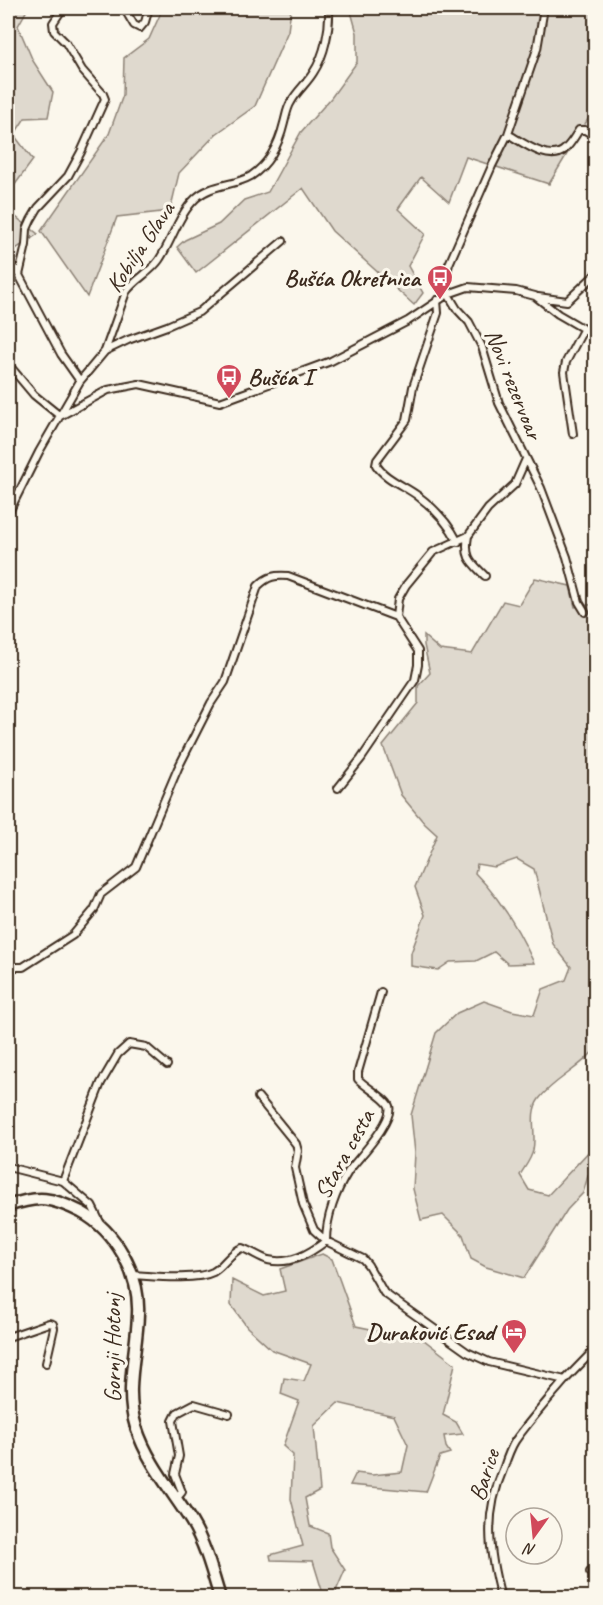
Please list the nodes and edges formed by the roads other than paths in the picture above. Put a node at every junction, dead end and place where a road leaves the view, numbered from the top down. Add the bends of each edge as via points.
1 (63, 8) edge
2 (124, 8) edge
3 (149, 8) edge
4 (329, 8) edge
5 (544, 8) edge
6 (508, 134) junction
7 (596, 137) edge
8 (283, 241) dead end
9 (8, 260) edge
10 (19, 274) junction
11 (596, 274) edge
12 (448, 294) junction
13 (535, 296) junction
14 (437, 300) junction
15 (583, 330) junction
16 (596, 336) edge
17 (105, 351) junction
18 (8, 364) edge
19 (80, 381) junction
20 (60, 416) junction
21 (573, 434) dead end
22 (526, 459) junction
23 (8, 514) edge
24 (468, 536) junction
25 (458, 542) junction
26 (485, 576) dead end
27 (585, 612) dead end
28 (396, 617) junction
29 (338, 788) dead end
30 (8, 962) edge
31 (381, 992) dead end
32 (167, 1065) dead end
33 (258, 1097) dead end
34 (9, 1169) edge
35 (63, 1181) junction
36 (8, 1206) edge
37 (103, 1227) junction
38 (326, 1241) junction
39 (132, 1275) junction
40 (8, 1339) edge
41 (596, 1348) edge
42 (46, 1363) dead end
43 (565, 1380) junction
44 (229, 1414) dead end
45 (176, 1499) junction
46 (596, 1566) edge
47 (590, 1572) dead end
48 (220, 1598) edge
49 (501, 1598) edge

1 - 10 street via 53,22 54,31 105,99 68,176 31,220
2 - 3 street via 140,28
4 - 17 street, Kobilja Glava via 318,66 290,103 273,153 249,177 212,189 189,206 159,260 126,292
5 - 6 street via 537,49
6 - 7 street via 555,154 564,151 579,130
6 - 12 street via 449,264
8 - 17 street, Kobilja Glava via 199,312
9 - 10 street
10 - 19 street via 61,354
11 - 13 street via 567,301
12 - 13 street via 468,287
12 - 14 street
12 - 22 street, Novi rezervoar via 482,347 499,403
13 - 15 street
14 - 20 street via 408,321 331,361 220,402 139,384 108,390
14 - 25 street via 438,313 413,387 407,420 376,465 428,504
15 - 16 street
15 - 21 street via 564,372
17 - 19 street, Kobilja Glava
18 - 20 street via 25,386
19 - 20 street, Kobilja Glava
20 - 23 street, Kobilja Glava
22 - 24 street, Novi rezervoar via 514,484
22 - 27 street, Novi rezervoar via 541,488
24 - 25 street, Novi rezervoar
24 - 26 street via 467,555
25 - 28 street, Novi rezervoar via 433,552 398,599
28 - 29 street via 418,651 415,680
28 - 30 street via 288,576 265,579 258,586 225,681 178,768 136,867 101,894 94,910 73,935 23,967 11,967
31 - 38 street, Stara cesta via 358,1079 389,1106 389,1112 380,1132 337,1194
32 - 35 street via 146,1047 129,1044 118,1054 101,1083
33 - 38 street, Stara cesta via 296,1144 295,1168 303,1204 314,1230
34 - 35 street
35 - 37 street via 92,1206
36 - 37 main road, Gornji Hotonj via 26,1199 52,1200
37 - 39 main road, Gornji Hotonj via 122,1252
38 - 39 street via 294,1260 268,1260 242,1248 212,1273 186,1277
38 - 43 street, Stara cesta via 363,1259 384,1293 467,1352 489,1362
39 - 45 main road, Gornji Hotonj via 139,1311 130,1381 132,1408 149,1457
40 - 42 street via 53,1324
41 - 43 street
43 - 49 street, Barice via 514,1443 498,1481 489,1537
44 - 45 street via 194,1404 177,1413 173,1421 179,1456 175,1474 182,1492
45 - 48 main road, Gornji Hotonj via 201,1541
46 - 47 street

